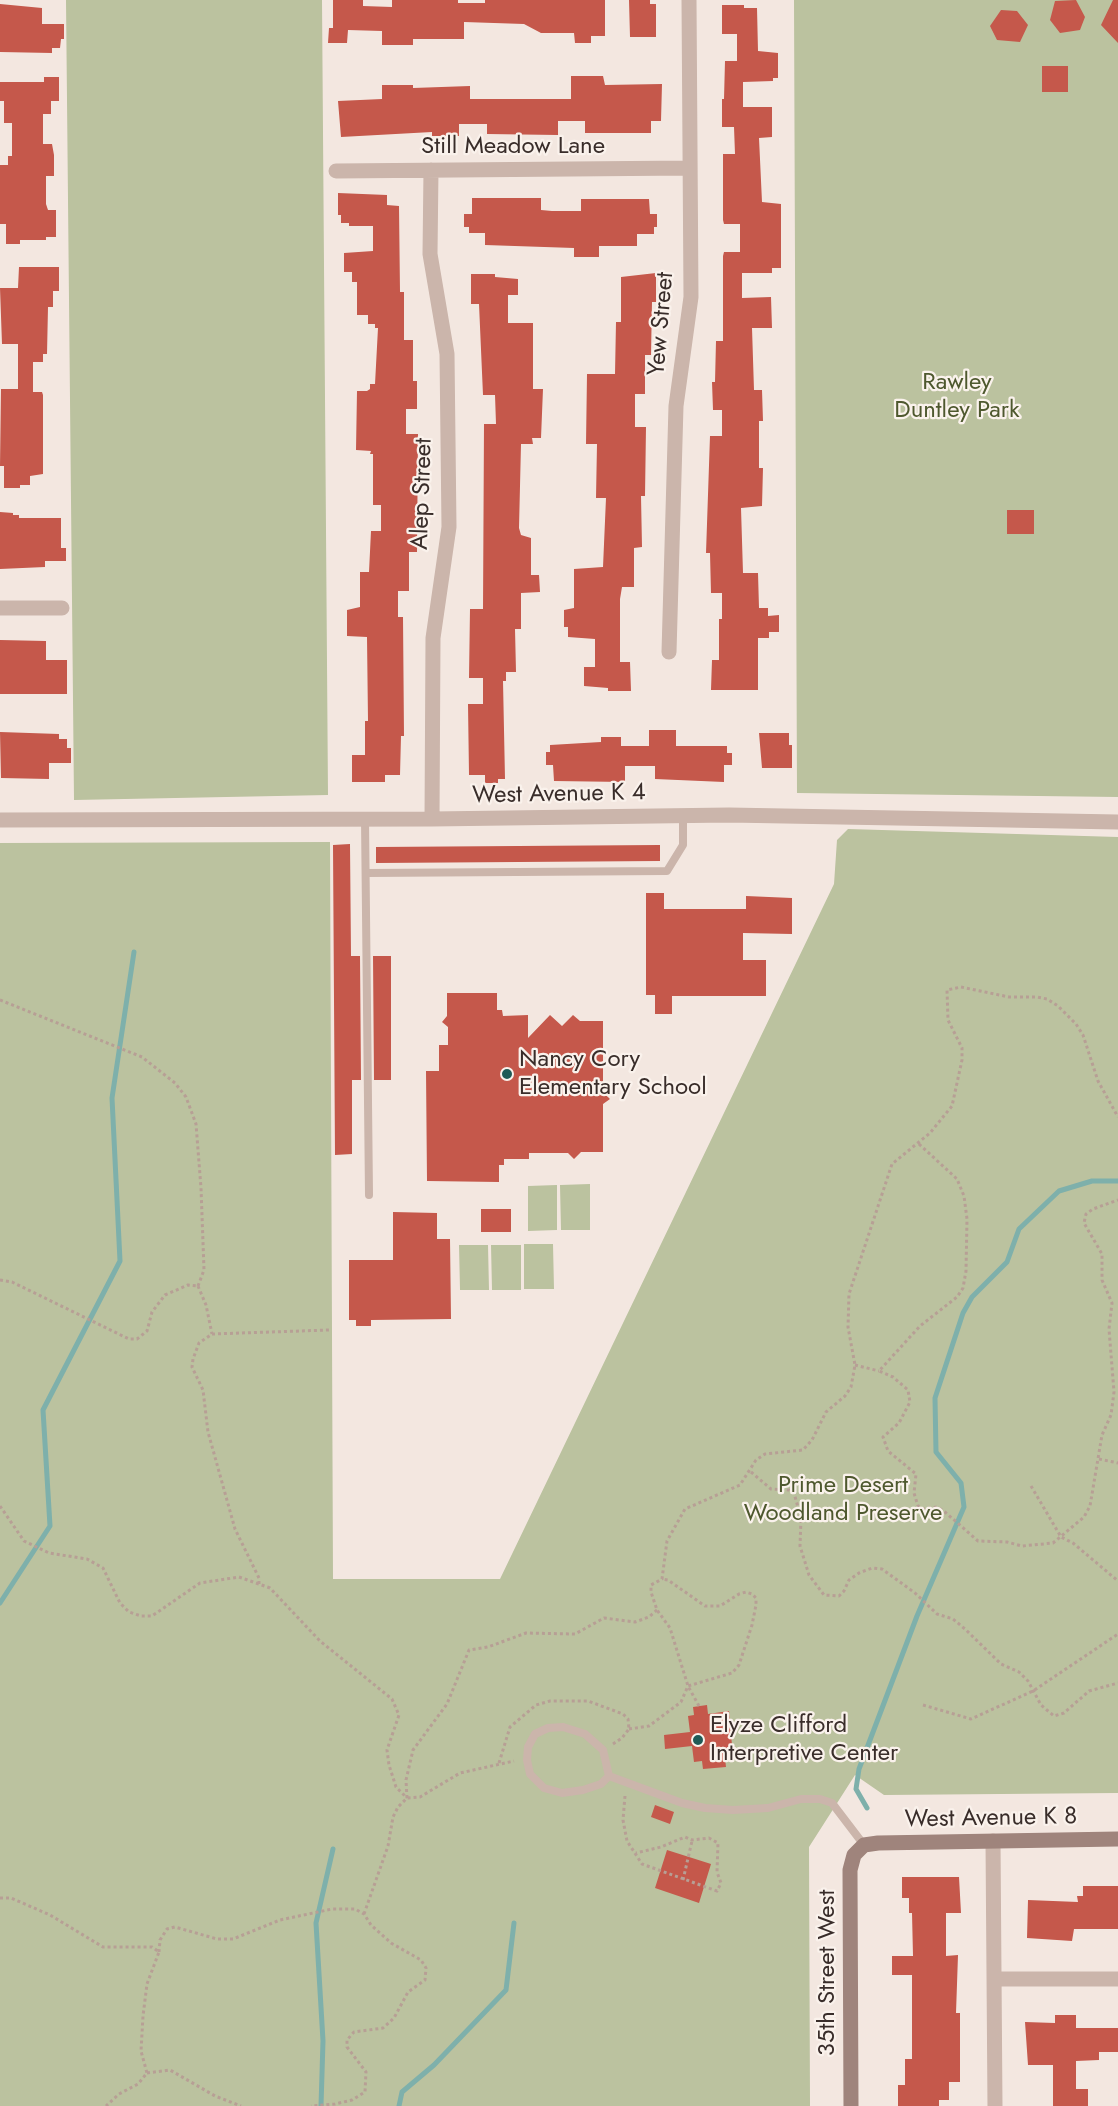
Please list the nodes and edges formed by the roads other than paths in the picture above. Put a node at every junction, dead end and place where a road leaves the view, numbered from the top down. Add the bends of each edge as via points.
1 (688, 0) edge
2 (689, 168) junction
3 (431, 170) junction
4 (336, 171) dead end
5 (0, 608) edge
6 (62, 608) dead end
7 (669, 652) dead end
8 (683, 815) junction
9 (365, 819) junction
10 (432, 819) junction
11 (0, 820) edge
12 (1118, 822) edge
13 (366, 873) junction
14 (369, 1195) dead end
15 (609, 1776) junction
16 (1118, 1839) edge
17 (993, 1841) junction
18 (864, 1845) junction
19 (994, 1979) junction
20 (1118, 1979) edge
21 (851, 2106) edge
22 (995, 2106) edge

1 - 2 street, Yew Street
2 - 3 street, Still Meadow Lane
2 - 7 street, Yew Street via 691,297 676,406
3 - 4 street, Still Meadow Lane
3 - 10 street, Alep Street via 430,254 447,354 449,515 433,638
5 - 6 street
8 - 10 street, West Avenue K 4
8 - 12 street, West Avenue K 4
8 - 13 lane via 683,845 667,871
9 - 10 street, West Avenue K 4
9 - 11 street, West Avenue K 4
9 - 13 lane
13 - 14 lane
15 - 15 lane via 603,1750 585,1734 563,1727 548,1728 536,1734 528,1747 530,1774 544,1788 562,1792 583,1790 601,1784
15 - 18 lane via 682,1803 733,1810 820,1799 832,1803
16 - 17 street, West Avenue K 8
17 - 18 street, West Avenue K 8
17 - 19 street
18 - 21 street, 35th Street West via 854,1855 850,1870
19 - 20 street
19 - 22 street

